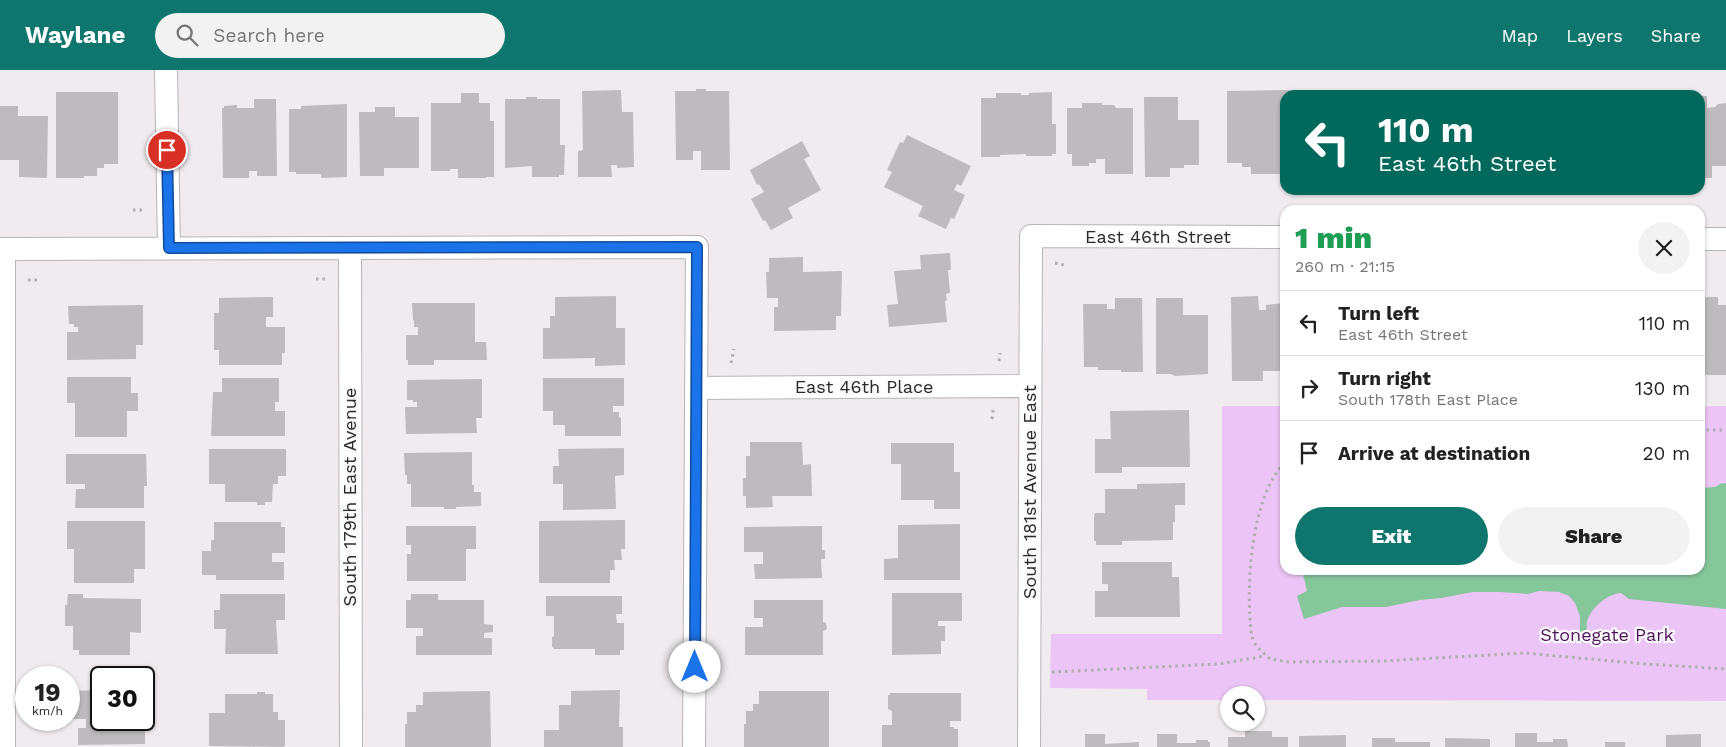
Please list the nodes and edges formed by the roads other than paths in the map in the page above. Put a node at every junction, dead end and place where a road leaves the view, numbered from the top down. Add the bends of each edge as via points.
1 (166, 70) edge
2 (1031, 236) joint
3 (1280, 237) edge
4 (1705, 239) edge
5 (1726, 239) edge
6 (169, 248) junction
7 (350, 248) junction
8 (2, 249) edge
9 (1030, 386) junction
10 (697, 388) junction
11 (4, 747) edge
12 (350, 747) edge
13 (694, 747) edge
14 (1029, 747) edge

1 - 6 street
2 - 3 street, East 46th Street
2 - 9 street, South 181st Avenue East
4 - 5 street
6 - 7 street
6 - 8 street
7 - 10 street via 697,247
7 - 12 street, South 179th East Avenue
8 - 11 street
9 - 10 street, East 46th Place
9 - 14 street, South 181st Avenue East
10 - 13 street

